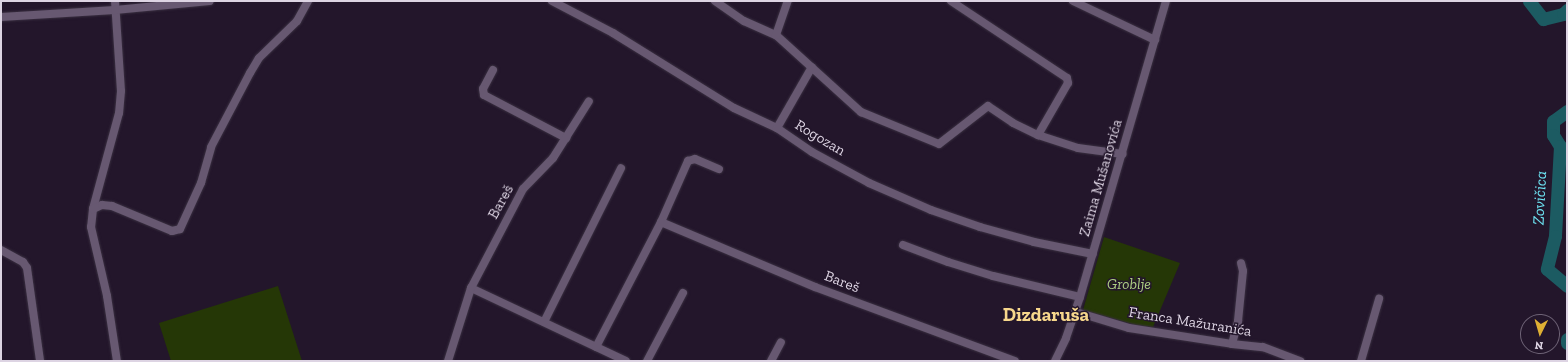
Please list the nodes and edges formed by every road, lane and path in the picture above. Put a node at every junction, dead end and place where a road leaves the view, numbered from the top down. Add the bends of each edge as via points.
1 (210, 1) edge
2 (308, 1) edge
3 (552, 1) edge
4 (715, 1) edge
5 (788, 1) edge
6 (951, 1) edge
7 (1073, 1) edge
8 (1166, 1) edge
9 (115, 5) edge
10 (1, 17) edge
11 (776, 35) junction
12 (1155, 40) junction
13 (812, 67) junction
14 (493, 70) dead end
15 (589, 101) dead end
16 (777, 128) junction
17 (1038, 135) junction
18 (566, 138) junction
19 (1123, 154) junction
20 (621, 168) dead end
21 (719, 169) dead end
22 (93, 209) junction
23 (661, 222) junction
24 (903, 245) dead end
25 (1, 250) edge
26 (1093, 254) junction
27 (1241, 263) dead end
28 (471, 288) junction
29 (683, 293) dead end
30 (1080, 297) junction
31 (1379, 299) dead end
32 (1076, 312) junction
33 (544, 322) junction
34 (781, 342) dead end
35 (1232, 344) junction
36 (596, 347) junction
37 (40, 361) edge
38 (117, 361) edge
39 (448, 361) edge
40 (626, 361) edge
41 (647, 361) edge
42 (771, 361) edge
43 (1015, 361) edge
44 (1055, 361) edge
45 (1300, 361) edge
46 (1360, 361) edge

1 - 9 street
2 - 22 street via 298,21 259,58 250,73 211,147 201,183 180,229 172,231 112,206 102,205
3 - 16 street, Rogozan via 613,33 734,108
4 - 11 street via 744,22
5 - 11 street
6 - 17 street via 1067,78 1068,83
7 - 12 street
8 - 12 street, Zaima Mušanovića
9 - 10 street
9 - 22 street via 120,63 119,113
11 - 13 street
12 - 19 street, Zaima Mušanovića
13 - 16 street
13 - 17 street via 862,112 939,144 988,106 1013,123
14 - 18 street via 483,89 484,96
15 - 18 street, Bareš
16 - 26 street, Rogozan via 812,152 931,210 1034,242
17 - 19 street via 1078,148
18 - 28 street, Bareš via 553,158 523,189
19 - 26 street, Zaima Mušanovića
20 - 33 street
21 - 23 street via 695,159 688,161
22 - 38 street via 91,227 107,296
23 - 36 street
23 - 43 street, Bareš via 815,287
24 - 30 street via 993,276
25 - 37 street via 23,262 27,268
26 - 30 street, Zaima Mušanovića
27 - 35 street via 1243,271 1238,321
28 - 33 street
28 - 39 street, Bareš
29 - 41 street
30 - 32 street, Zaima Mušanovića
31 - 46 street
32 - 35 street, Franca Mažuranića via 1129,328
32 - 44 street, Zaima Mušanovića
33 - 36 street
34 - 42 street
35 - 45 street, Franca Mažuranića via 1263,347
36 - 40 street

